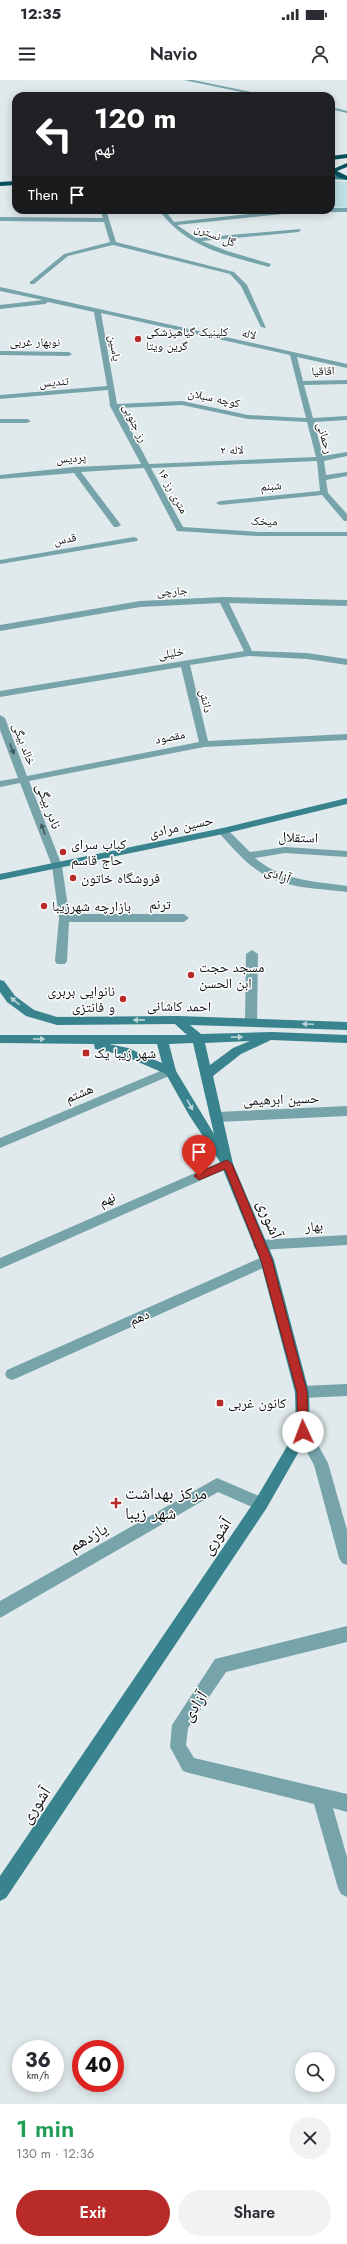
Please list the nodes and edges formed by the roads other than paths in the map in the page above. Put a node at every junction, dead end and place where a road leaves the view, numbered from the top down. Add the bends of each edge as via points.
1 (186, 80) edge
2 (248, 92) edge
3 (335, 109) edge
4 (347, 112) edge
5 (347, 156) edge
6 (335, 158) edge
7 (335, 164) edge
8 (347, 164) edge
9 (335, 170) edge
10 (335, 174) edge
11 (12, 177) edge
12 (335, 177) edge
13 (0, 178) edge
14 (347, 178) edge
15 (0, 183) edge
16 (12, 183) edge
17 (335, 210) edge
18 (347, 210) edge
19 (104, 214) edge
20 (165, 214) edge
21 (265, 214) edge
22 (0, 219) edge
23 (105, 220) junction
24 (173, 224) junction
25 (299, 230) dead end
26 (195, 240) junction
27 (113, 243) junction
28 (269, 265) dead end
29 (32, 283) dead end
30 (0, 289) edge
31 (54, 301) junction
32 (0, 308) edge
33 (97, 311) junction
34 (264, 327) dead end
35 (69, 354) dead end
36 (1, 355) edge
37 (293, 356) junction
38 (347, 366) edge
39 (347, 382) edge
40 (300, 383) junction
41 (111, 388) junction
42 (0, 397) edge
43 (114, 406) junction
44 (347, 418) edge
45 (309, 420) junction
46 (0, 421) edge
47 (27, 421) dead end
48 (347, 454) edge
49 (320, 459) junction
50 (144, 465) junction
51 (75, 469) junction
52 (347, 474) edge
53 (0, 477) edge
54 (324, 478) junction
55 (324, 493) junction
56 (220, 503) dead end
57 (347, 519) edge
58 (117, 525) dead end
59 (180, 529) joint
60 (347, 534) edge
61 (134, 539) dead end
62 (0, 562) edge
63 (223, 600) junction
64 (347, 603) edge
65 (0, 628) edge
66 (249, 653) junction
67 (347, 662) edge
68 (185, 663) junction
69 (0, 694) edge
70 (0, 718) edge
71 (347, 737) edge
72 (204, 744) junction
73 (24, 779) junction
74 (0, 784) edge
75 (347, 801) edge
76 (223, 831) junction
77 (347, 854) edge
78 (248, 856) junction
79 (57, 866) junction
80 (0, 871) edge
81 (20, 873) junction
82 (0, 877) edge
83 (347, 889) edge
84 (64, 918) junction
85 (184, 918) dead end
86 (252, 954) dead end
87 (60, 961) dead end
88 (0, 984) edge
89 (178, 1020) junction
90 (251, 1022) junction
91 (347, 1026) edge
92 (272, 1036) junction
93 (198, 1038) junction
94 (0, 1039) edge
95 (347, 1039) edge
96 (70, 1040) junction
97 (162, 1040) junction
98 (170, 1071) junction
99 (206, 1075) junction
100 (347, 1111) edge
101 (217, 1116) junction
102 (0, 1143) edge
103 (227, 1164) junction
104 (347, 1240) edge
105 (260, 1245) junction
106 (266, 1260) junction
107 (0, 1264) edge
108 (12, 1374) dead end
109 (347, 1390) edge
110 (302, 1392) junction
111 (303, 1432) junction
112 (261, 1504) junction
113 (347, 1558) edge
114 (0, 1610) edge
115 (347, 1634) edge
116 (321, 1797) junction
117 (347, 1803) edge
118 (347, 1888) edge
119 (0, 1892) edge

1 - 2 street
3 - 4 street
5 - 6 highway
7 - 8 highway
8 - 9 highway
10 - 14 highway
11 - 13 highway
12 - 14 street
15 - 16 highway
17 - 18 street
19 - 23 street
20 - 24 street, گل نسترن
21 - 24 street
22 - 23 street
23 - 27 street
24 - 26 street, گل نسترن
25 - 26 street
26 - 28 street, گل نسترن
27 - 29 street via 66,255
27 - 34 street via 232,273 244,285
30 - 31 street, لاله
31 - 32 street, لاله
31 - 33 street, لاله
33 - 37 street, لاله
33 - 41 street, یاسین
35 - 36 street, نوبهار غربی
37 - 38 street, لاله
37 - 40 street, رحمانی
39 - 40 street, اقاقیا
40 - 45 street, رحمانی
41 - 42 street, تندیس
41 - 43 street, رز جنوبی
43 - 45 street, کوچه سبلان via 182,403 248,417
43 - 50 street, رز جنوبی
44 - 45 street, کوچه سبلان
45 - 49 street, رحمانی
46 - 47 street
48 - 49 street, لاله ۲
49 - 50 street, لاله ۲
49 - 54 street, رحمانی
50 - 51 street, پردیس
50 - 59 street, ۱۶ متری رز
51 - 53 street, پردیس
51 - 58 street
52 - 54 street
54 - 55 street, رحمانی
55 - 56 street, شبنم
55 - 57 street
59 - 60 street, میخک via 258,534
61 - 62 street, قدس
63 - 64 street, جارچی
63 - 65 street, جارچی via 140,604
63 - 66 street
66 - 67 street, خلیلی via 306,656
66 - 68 street, خلیلی
68 - 69 street, خلیلی
68 - 72 street, دانش
70 -> 73 street, خالد بیگی
71 - 72 street, مقصود
72 - 73 street, مقصود
73 - 74 street, مقصود
79 -> 73 street, نادر بیگی
75 - 76 street, حسین مرادی
76 - 78 street, آزادی
76 - 79 street, حسین مرادی
77 - 78 street, استقلال via 278,849 264,850
78 - 83 street, آزادی via 272,874 297,882
79 - 81 street, حسین مرادی
79 - 84 street, نادر بیگی
80 - 81 street, حسین مرادی
81 - 82 street, حسین مرادی
84 - 85 street, ترنم
84 - 87 street, نادر بیگی
86 - 90 street
89 -> 88 street, احمد کاشانی via 57,1021 30,1013 11,999
89 - 90 street, احمد کاشانی
89 - 93 street
89 - 97 street
91 -> 90 street, احمد کاشانی
93 -> 92 street
92 - 95 street
92 - 99 street via 237,1051
93 - 97 street
93 - 99 street
94 -> 96 street
96 - 97 street
96 - 98 street via 124,1051
97 - 98 street
98 - 102 street, هشتم
98 -> 103 street
99 - 101 street
100 - 101 street, حسین ابرهیمی
101 - 103 street
103 - 105 street, آشوری
103 - 107 street, نهم
104 - 105 street, بهار
105 - 106 street, آشوری
106 - 108 street, دهم
106 - 110 street, آشوری
109 - 110 street
110 - 111 street, آشوری
111 - 112 street, آشوری
111 - 113 street via 321,1463
112 - 114 street, یازدهم via 218,1485
112 - 119 street, آشوری
115 - 116 street, آزادی via 221,1665 180,1725 178,1747 189,1765
116 - 117 street, آزادی
116 - 118 street

